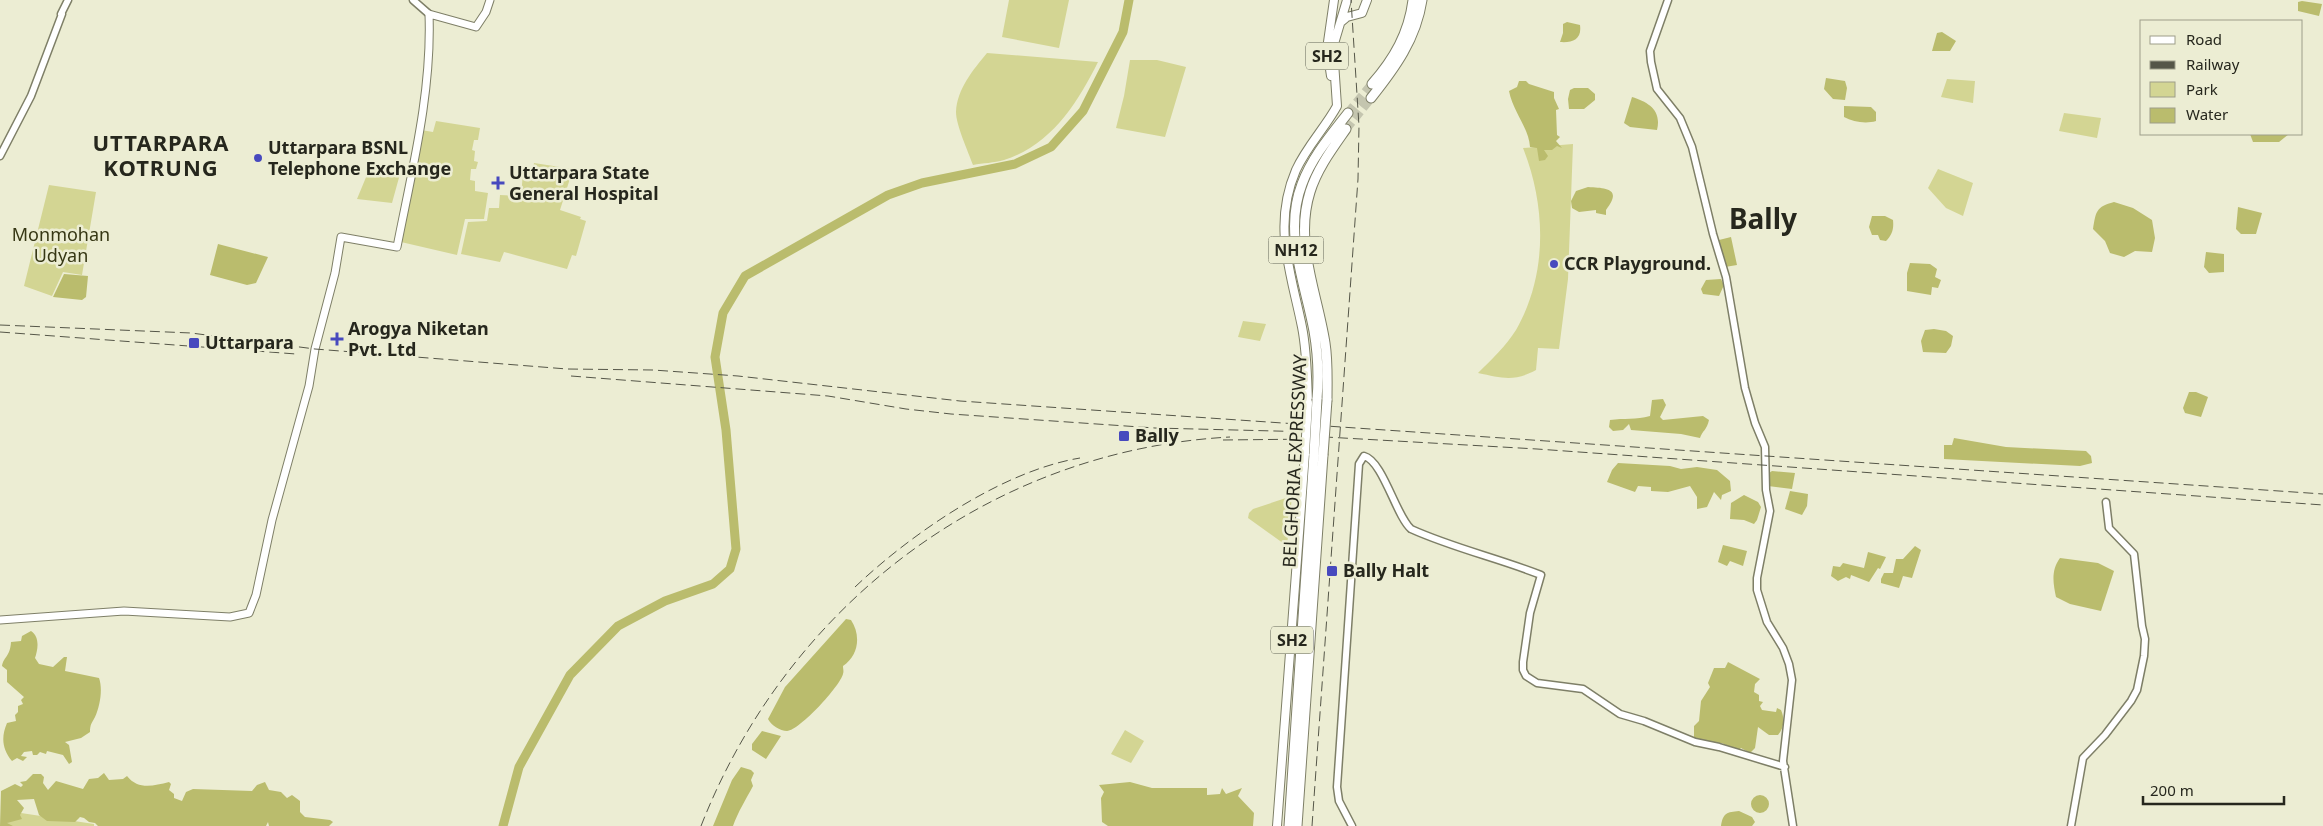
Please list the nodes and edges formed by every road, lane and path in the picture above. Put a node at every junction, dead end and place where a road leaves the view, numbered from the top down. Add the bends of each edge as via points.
1 (68, 0) edge
2 (413, 0) edge
3 (490, 0) edge
4 (1334, 0) edge
5 (1347, 0) edge
6 (1367, 0) edge
7 (1414, 0) edge
8 (1422, 0) edge
9 (1668, 0) edge
10 (429, 14) junction
11 (1341, 22) junction
12 (1412, 26) junction
13 (1334, 81) junction
14 (1372, 84) tunnel mouth
15 (1371, 98) tunnel mouth
16 (1348, 113) tunnel mouth
17 (1346, 129) tunnel mouth
18 (0, 156) edge
19 (1322, 400) junction
20 (1310, 453) junction
21 (2106, 502) dead end
22 (0, 620) edge
23 (1785, 767) junction
24 (1278, 826) edge
25 (1289, 826) edge
26 (1297, 826) edge
27 (1352, 826) edge
28 (1793, 826) edge
29 (2071, 826) edge

1 - 18 street via 31,96
2 - 10 street
3 - 10 main road via 476,27
4 - 13 main road, SH2 via 1327,49
5 - 11 main road
6 - 11 main road, SH2 via 1362,13
7 - 12 highway
8 - 12 highway
9 - 23 street via 1650,51 1651,62 1657,89 1680,118 1692,147 1726,277 1745,388 1765,447 1770,511 1757,590 1767,622 1783,648 1792,680
10 - 22 main road via 423,106 397,246 341,237 309,386 249,613 230,617 124,611
11 - 13 main road, SH2 via 1333,47
12 - 14 highway
12 - 15 highway via 1398,62
13 - 20 main road, SH2, bridge via 1333,113 1296,170 1285,223 1287,265 1307,354
16 - 19 highway, BELGHORIA EXPRESSWAY / NH12 via 1310,167 1296,206 1297,260 1317,347
17 - 19 highway, BELGHORIA EXPRESSWAY / NH12 via 1314,180 1305,219 1306,260 1326,352
19 - 20 highway, BELGHORIA EXPRESSWAY / NH12, bridge
19 - 26 highway, BELGHORIA EXPRESSWAY / NH12, bridge via 1324,455
20 - 24 main road, SH2
20 - 25 highway, BELGHORIA EXPRESSWAY / NH12
21 - 29 street via 2109,528 2134,554 2145,639 2144,656 2137,690 2105,735 2083,758
23 - 27 street via 1695,742 1620,714 1583,688 1537,683 1526,676 1523,662 1530,613 1541,575 1454,547 1411,529 1372,460 1364,456 1358,464 1337,788 1339,801
23 - 28 street

